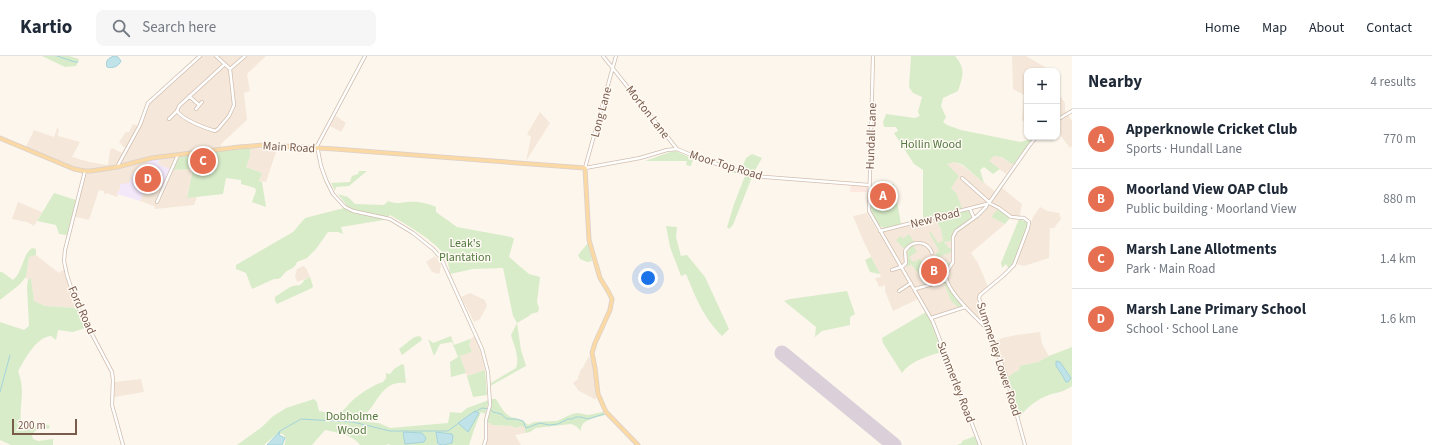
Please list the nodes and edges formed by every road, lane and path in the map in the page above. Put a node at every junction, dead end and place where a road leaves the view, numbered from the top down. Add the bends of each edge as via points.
1 (200, 56) edge
2 (216, 56) edge
3 (245, 56) edge
4 (365, 56) edge
5 (603, 56) edge
6 (616, 56) edge
7 (873, 56) edge
8 (225, 64) junction
9 (613, 68) junction
10 (230, 69) junction
11 (189, 96) junction
12 (202, 102) dead end
13 (199, 105) junction
14 (196, 109) dead end
15 (177, 111) junction
16 (1072, 111) edge
17 (1060, 118) edge
18 (169, 119) dead end
19 (0, 138) edge
20 (1034, 140) edge
21 (317, 148) junction
22 (677, 149) junction
23 (178, 155) junction
24 (116, 167) junction
25 (585, 168) junction
26 (85, 171) junction
27 (962, 178) dead end
28 (869, 185) junction
29 (157, 202) dead end
30 (988, 203) junction
31 (970, 209) junction
32 (974, 218) junction
33 (880, 231) junction
34 (931, 252) dead end
35 (902, 267) junction
36 (926, 268) dead end
37 (892, 270) dead end
38 (947, 280) junction
39 (935, 283) junction
40 (911, 284) junction
41 (915, 289) junction
42 (899, 291) dead end
43 (966, 307) junction
44 (931, 318) junction
45 (988, 327) junction
46 (123, 445) edge
47 (484, 445) edge
48 (638, 445) edge
49 (980, 445) edge
50 (1025, 445) edge

1 - 24 street via 148,103 140,125
2 - 8 street
3 - 10 street
4 - 21 street
5 - 9 street, Morton Lane
6 - 9 street, Long Lane
7 - 28 street, Hundall Lane
8 - 10 street
8 - 11 street
9 - 22 street, Morton Lane
9 - 25 street, Long Lane
10 - 15 street via 234,105 231,114 216,130 194,123
11 - 13 street
11 - 15 street
12 - 13 street
13 - 14 street
15 - 18 street via 170,115
16 - 17 street
19 - 26 main road, Main Road via 74,169
20 - 30 street
21 - 23 main road, Main Road via 255,145
21 - 25 main road, Main Road
21 - 47 street via 326,180 345,207 400,224 441,258 482,349 488,372 489,408
22 - 25 street, Moor Top Road
22 - 28 street, Moor Top Road via 759,177
23 - 24 main road, Main Road
23 - 29 street
24 - 26 main road, Main Road
25 - 48 main road via 589,240 600,278 612,299 592,353 598,394 606,412
26 - 46 street, Ford Road via 64,261 81,313 112,372 111,402
27 - 30 street
28 - 33 street, Hundall Lane via 869,211
30 - 31 street, New Road
30 - 32 street
30 - 45 street, Summerley Lower Road via 1011,218 1024,218 1029,222 1014,265 979,296
31 - 32 street
31 - 33 street, New Road
32 - 38 street via 953,235 953,262 946,273
33 - 35 street, Hundall Lane
34 - 35 street via 927,245 921,243 909,246 905,250 906,263
35 - 37 street
35 - 40 street, Hundall Lane
36 - 39 street
38 - 39 street
38 - 43 street
39 - 41 street
40 - 41 street, Hundall Lane
40 - 42 street
41 - 44 street, Hundall Lane
43 - 44 street
43 - 45 street via 985,327
44 - 49 street, Summerley Road
45 - 50 street, Summerley Lower Road via 1001,359

